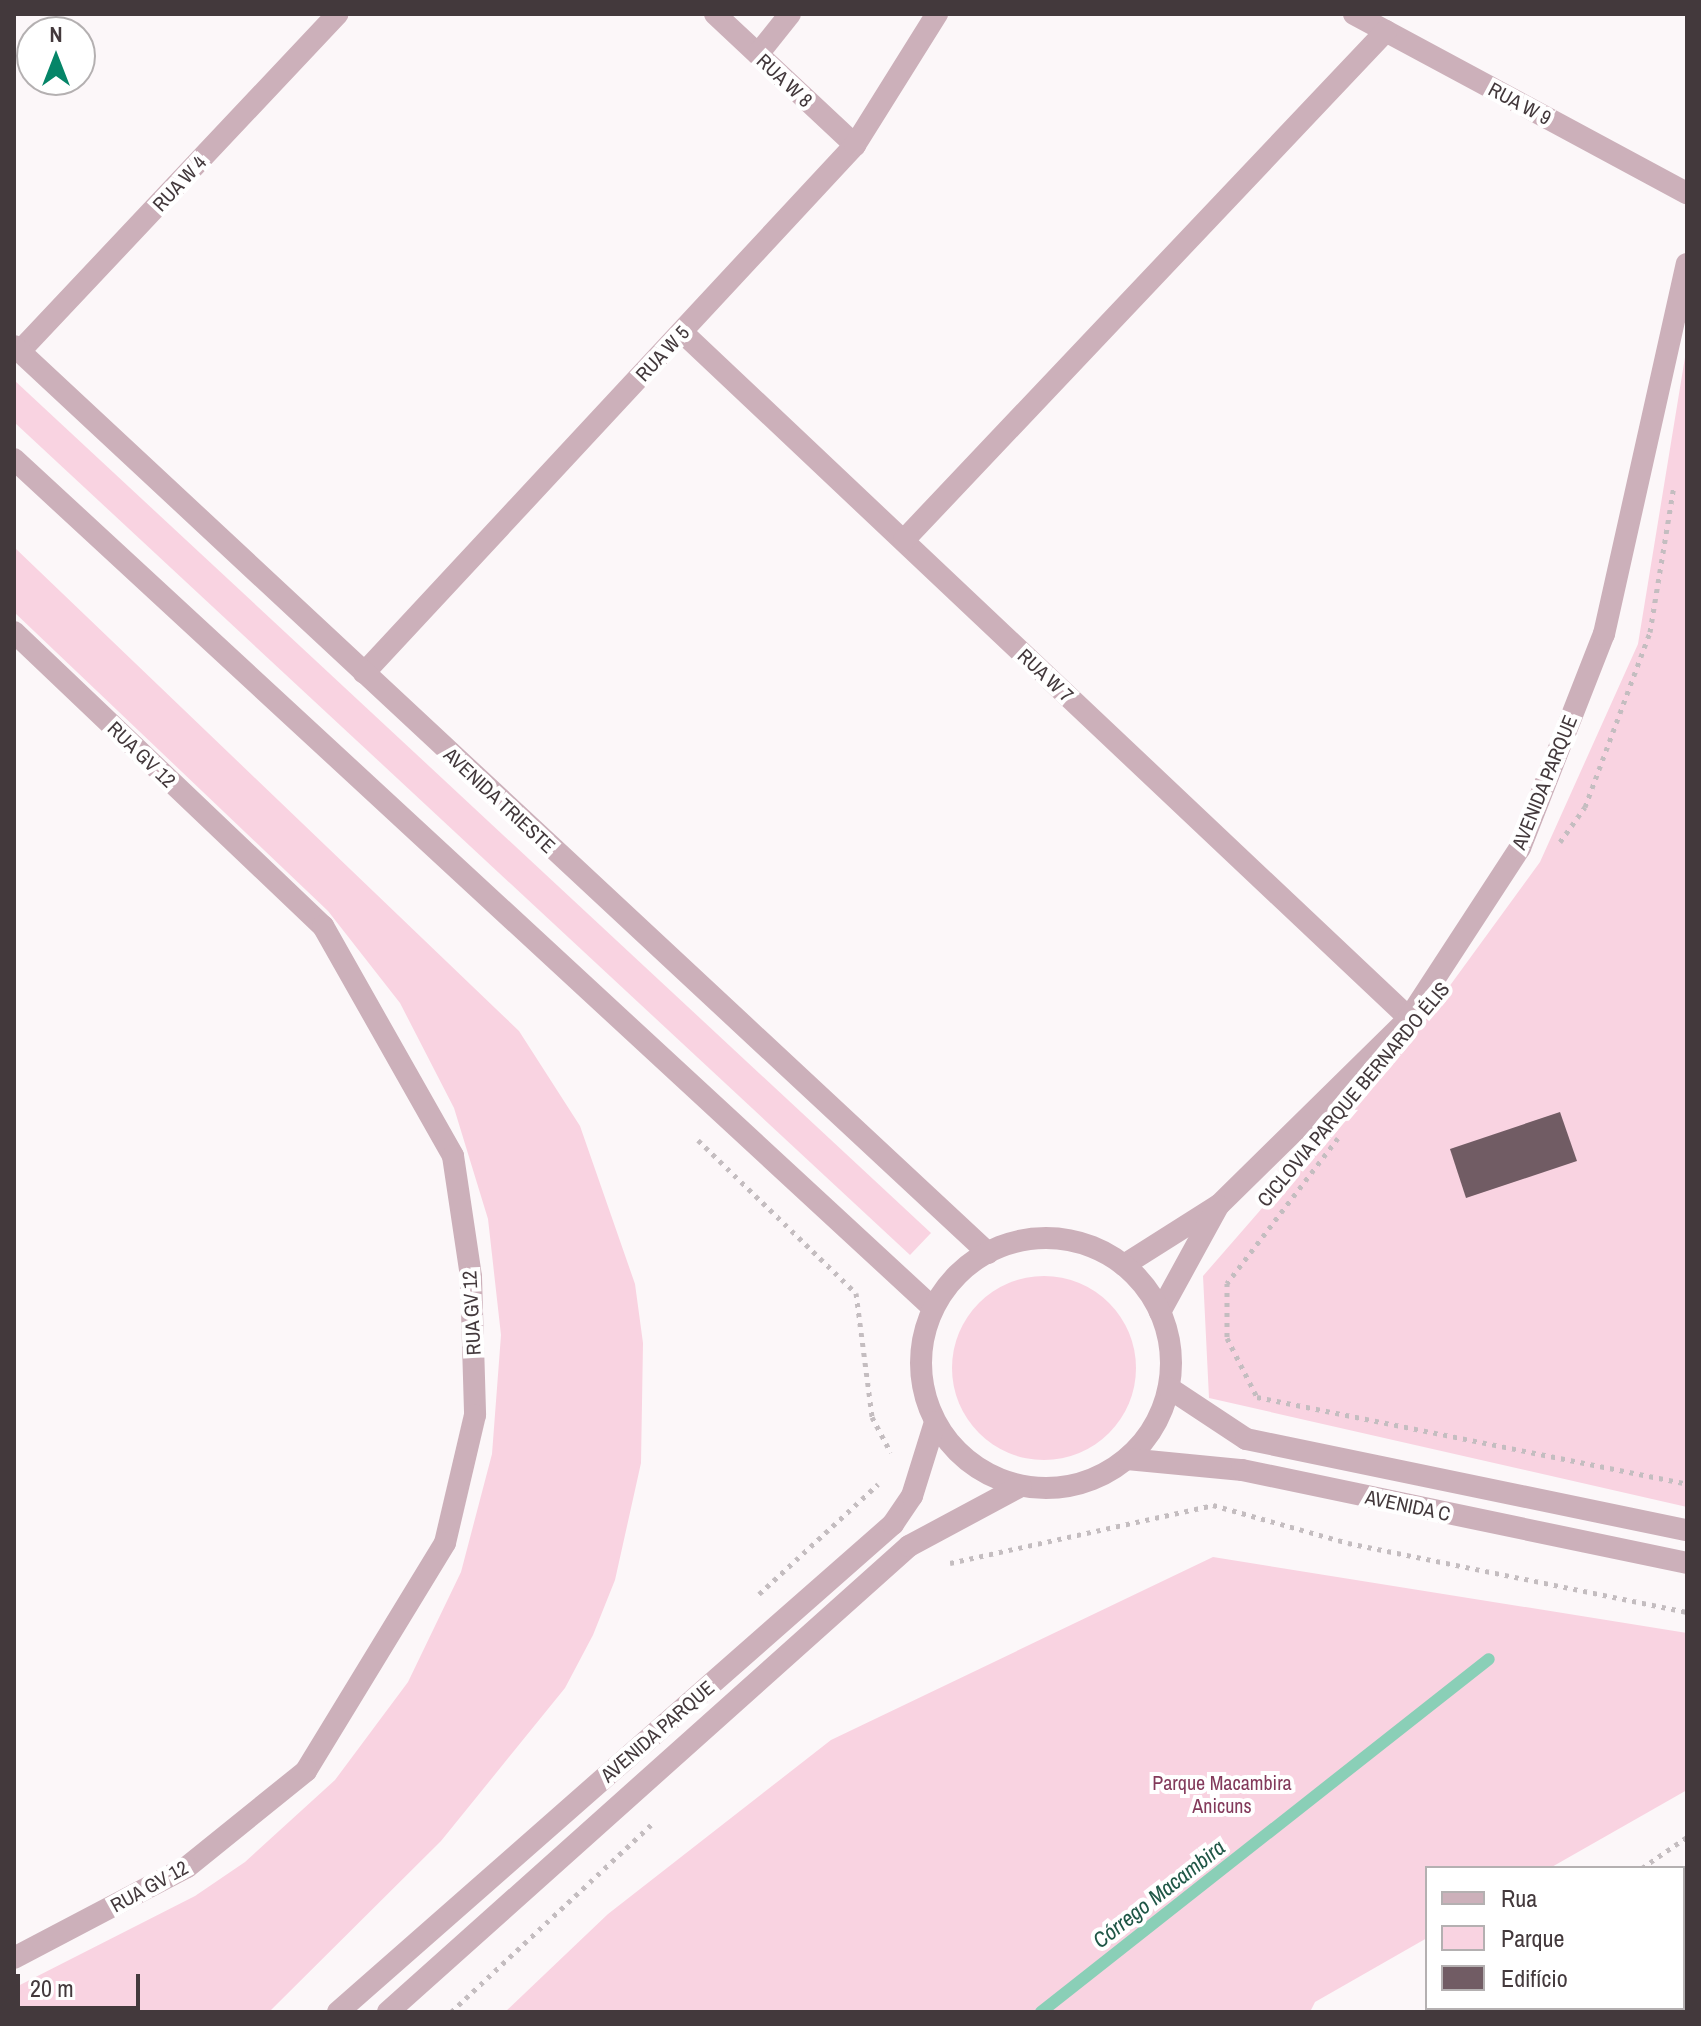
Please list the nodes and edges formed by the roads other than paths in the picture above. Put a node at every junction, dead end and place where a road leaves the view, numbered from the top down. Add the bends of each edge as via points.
1 (338, 14) edge
2 (715, 14) edge
3 (790, 14) edge
4 (937, 14) edge
5 (1354, 14) edge
6 (1386, 31) junction
7 (758, 54) junction
8 (855, 145) junction
9 (1687, 193) edge
10 (1687, 264) edge
11 (682, 332) junction
12 (17, 349) edge
13 (14, 459) edge
14 (904, 540) junction
15 (14, 632) edge
16 (364, 673) junction
17 (1409, 1018) junction
18 (1219, 1205) junction
19 (988, 1253) junction
20 (1124, 1265) junction
21 (933, 1308) junction
22 (1160, 1312) junction
23 (1169, 1388) junction
24 (935, 1422) junction
25 (1127, 1459) junction
26 (1021, 1486) junction
27 (1687, 1530) edge
28 (1687, 1563) edge
29 (14, 1958) edge
30 (338, 2012) edge
31 (388, 2012) edge

1 - 12 street, RUA W 4
2 - 7 street, RUA W 8
3 - 7 street
4 - 8 street, RUA W 5
5 - 6 street, RUA W 9
6 - 9 street, RUA W 9
6 - 14 street
7 - 8 street, RUA W 8
8 - 11 street, RUA W 5
10 - 17 street, AVENIDA PARQUE via 1604,634 1520,848
11 - 14 street, RUA W 7
11 - 16 street, RUA W 5
12 - 16 street, AVENIDA TRIESTE
13 - 21 street
14 - 17 street, RUA W 7
15 - 29 street, RUA GV 12 via 323,926 453,1156 471,1277 475,1415 445,1543 306,1771 187,1867
16 - 19 street, AVENIDA TRIESTE
17 - 18 street, AVENIDA PARQUE
18 - 20 street, AVENIDA PARQUE
18 - 22 street, AVENIDA PARQUE
19 - 20 street via 1058,1239
19 - 21 street via 956,1275
20 - 22 street
21 - 24 street via 920,1365
22 - 23 street via 1172,1358
23 - 25 street via 1154,1428
23 - 27 street, AVENIDA C via 1246,1439
24 - 26 street via 971,1464
24 - 30 street, AVENIDA PARQUE via 912,1496 893,1524
25 - 26 street via 1077,1484
25 - 28 street, AVENIDA C via 1242,1470
26 - 31 street, AVENIDA PARQUE via 909,1546

